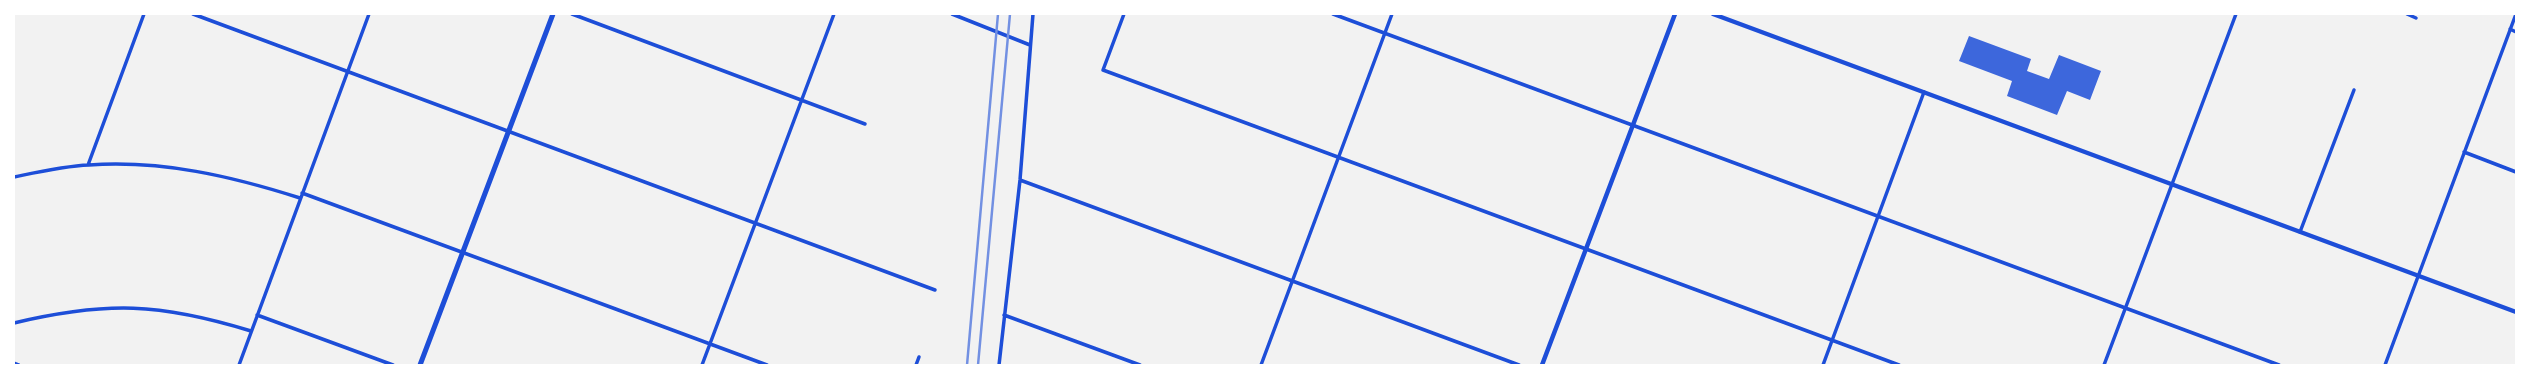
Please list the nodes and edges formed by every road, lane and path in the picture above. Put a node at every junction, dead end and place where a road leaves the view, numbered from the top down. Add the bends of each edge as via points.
1 (144, 14) edge
2 (193, 14) edge
3 (369, 14) edge
4 (553, 14) edge
5 (572, 14) edge
6 (834, 14) edge
7 (952, 14) edge
8 (1033, 14) edge
9 (1124, 14) edge
10 (1333, 14) edge
11 (1392, 14) edge
12 (1675, 14) edge
13 (1713, 14) edge
14 (2236, 14) edge
15 (2407, 14) edge
16 (2516, 14) edge
17 (2416, 18) dead end
18 (2510, 30) junction
19 (2516, 32) edge
20 (1384, 33) junction
21 (1030, 45) junction
22 (347, 71) junction
23 (2354, 90) dead end
24 (1924, 92) junction
25 (801, 100) junction
26 (865, 124) dead end
27 (1631, 125) junction
28 (509, 131) junction
29 (2464, 152) junction
30 (1338, 157) junction
31 (88, 165) junction
32 (2516, 172) edge
33 (14, 177) edge
34 (1020, 180) junction
35 (2172, 184) junction
36 (302, 193) junction
37 (300, 198) junction
38 (1878, 216) junction
39 (755, 223) junction
40 (2300, 232) junction
41 (1585, 249) junction
42 (463, 252) junction
43 (2418, 276) junction
44 (1292, 281) junction
45 (935, 290) dead end
46 (2125, 308) junction
47 (2516, 312) edge
48 (257, 315) junction
49 (1004, 315) junction
50 (14, 323) edge
51 (252, 331) junction
52 (1832, 340) junction
53 (710, 344) junction
54 (919, 357) dead end
55 (14, 363) edge
56 (19, 365) edge
57 (239, 365) edge
58 (393, 365) edge
59 (420, 365) edge
60 (702, 365) edge
61 (767, 365) edge
62 (916, 365) edge
63 (999, 365) edge
64 (1140, 365) edge
65 (1261, 365) edge
66 (1519, 365) edge
67 (1542, 365) edge
68 (1823, 365) edge
69 (1899, 365) edge
70 (2104, 365) edge
71 (2279, 365) edge
72 (2385, 365) edge

1 - 31 street
2 - 22 street
3 - 22 street
4 - 28 main road
5 - 25 street
6 - 25 street
7 - 21 street
8 - 21 street
9 - 30 street via 1103,70
10 - 20 street
11 - 20 street
12 - 27 street
13 - 24 street
14 - 35 street
15 - 17 street
16 - 18 street
18 - 19 street
18 - 29 street
20 - 27 street
20 - 30 street
21 - 34 street
22 - 28 street
22 - 36 street
23 - 40 street
24 - 35 street
24 - 38 street
25 - 26 street
25 - 39 street
27 - 38 street
27 - 41 street
28 - 39 street
28 - 42 main road
29 - 32 street
29 - 43 street
30 - 41 street
30 - 44 street
31 - 33 street
31 - 37 street via 159,166 203,172 244,180
34 - 44 street
34 - 49 street
35 - 40 street
35 - 46 street
36 - 37 street
36 - 42 street
37 - 48 street
38 - 46 street
38 - 52 street
39 - 45 street
39 - 53 street
40 - 43 street
41 - 52 street
41 - 67 street
42 - 53 street
42 - 59 main road
43 - 47 street
43 - 72 street
44 - 65 street
44 - 66 street
46 - 70 street
46 - 71 street
48 - 51 street
48 - 58 street
49 - 63 street
49 - 64 street
50 - 51 street via 79,309 130,307 182,312
51 - 57 street
52 - 68 street
52 - 69 street
53 - 60 street
53 - 61 street
54 - 62 street
55 - 56 street

